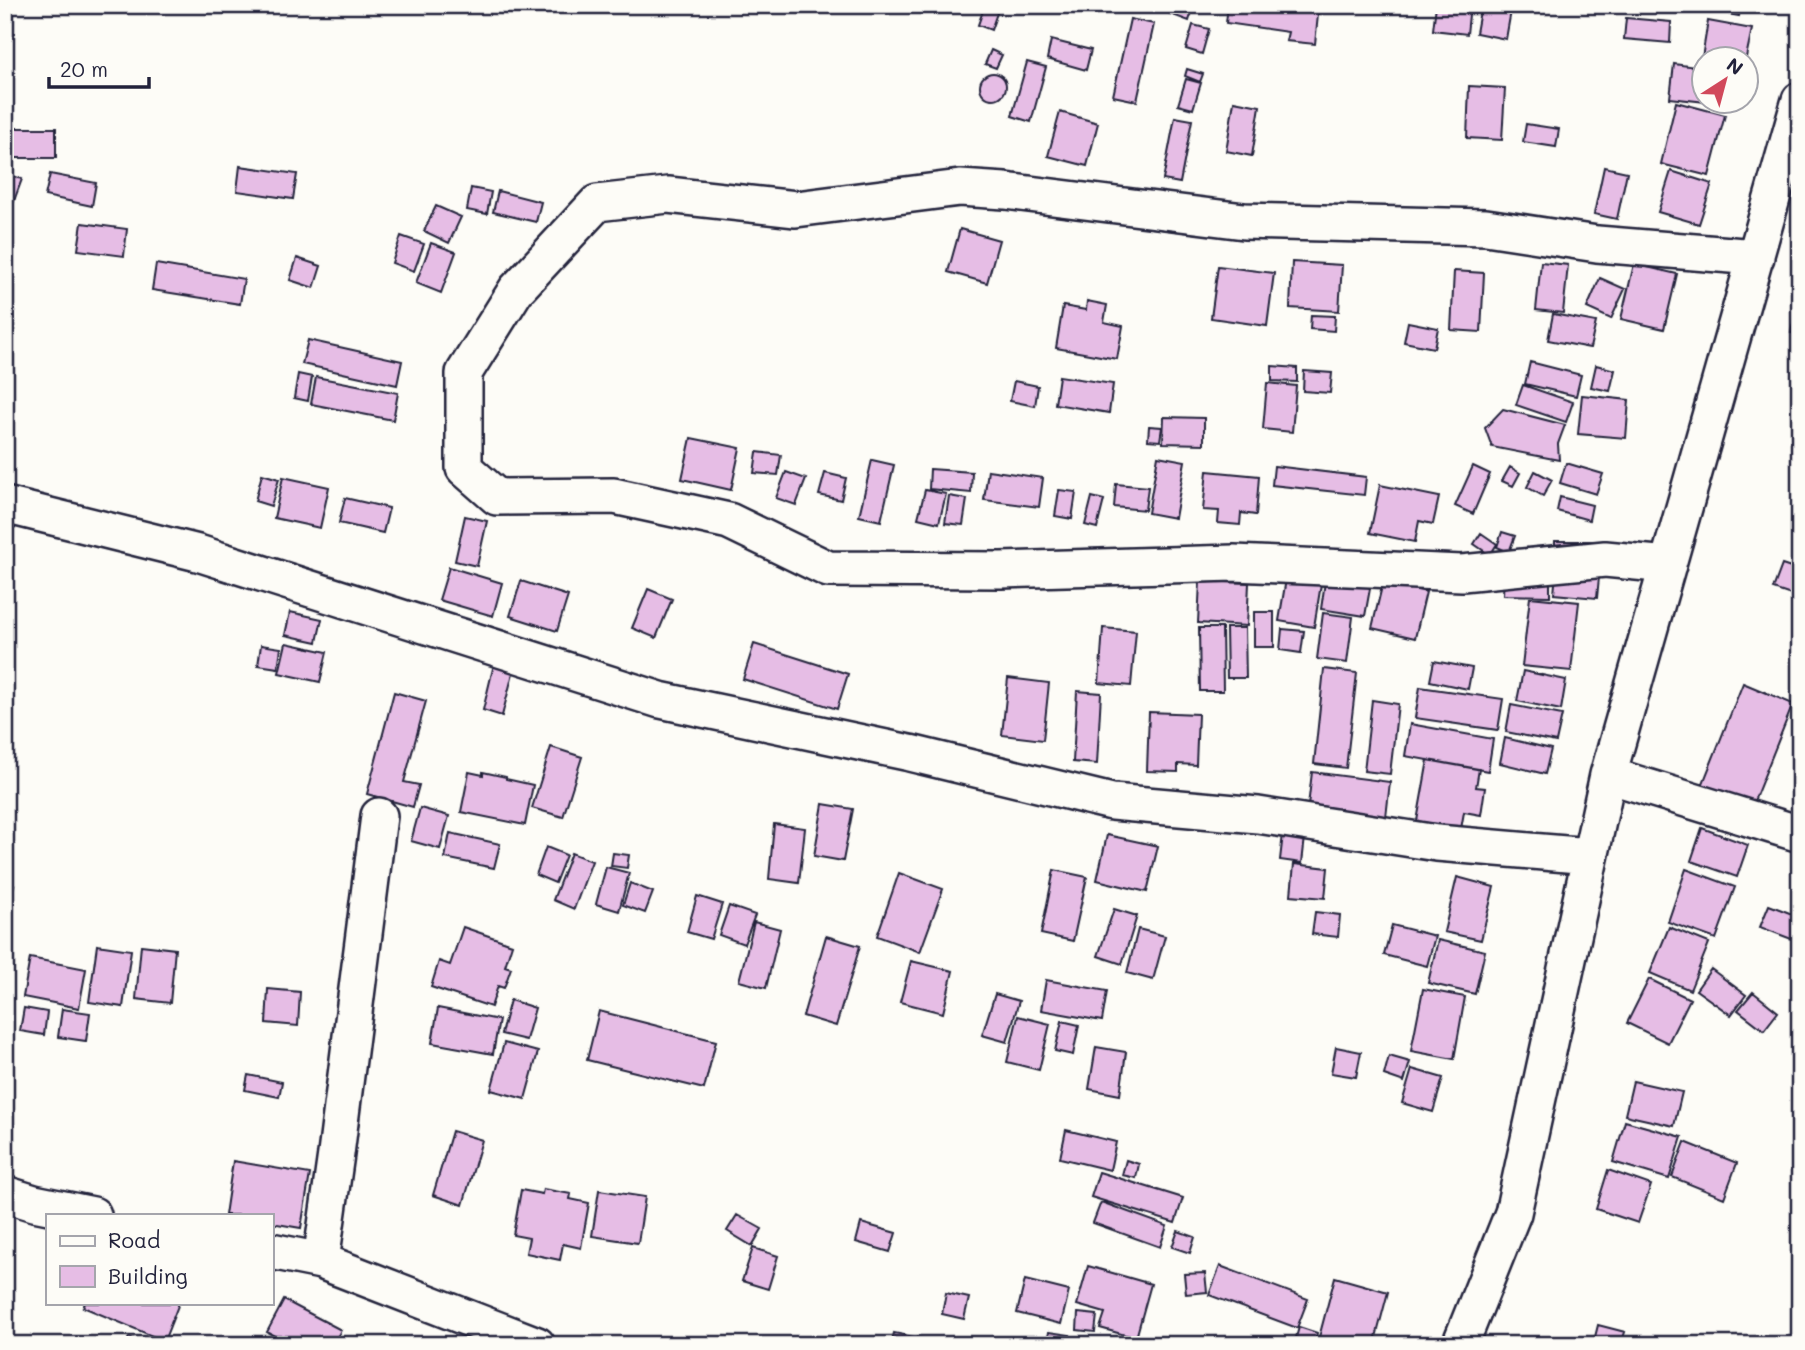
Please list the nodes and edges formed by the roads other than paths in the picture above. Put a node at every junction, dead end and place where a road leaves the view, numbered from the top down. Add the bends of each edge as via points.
1 (1800, 100) edge
2 (1756, 257) junction
3 (5, 505) edge
4 (1668, 565) junction
5 (1608, 775) junction
6 (379, 816) dead end
7 (1800, 834) edge
8 (1590, 856) junction
9 (5, 1194) edge
10 (88, 1214) edge
11 (273, 1251) edge
12 (321, 1261) junction
13 (537, 1345) edge
14 (1460, 1345) edge

1 - 2 street
2 - 4 street
2 - 4 street via 1597,244 1486,227 1244,221 960,188 796,209 668,195 597,203 516,290 464,373 464,468 498,497 614,496 729,521 828,569 1002,570 1234,563 1462,573 1605,559
3 - 8 street via 198,553 660,699 910,752 1112,802 1258,815 1437,843
4 - 5 street
5 - 7 street
5 - 8 street
6 - 12 street
8 - 14 street via 1513,1213
9 - 10 street
11 - 12 street
12 - 13 street

